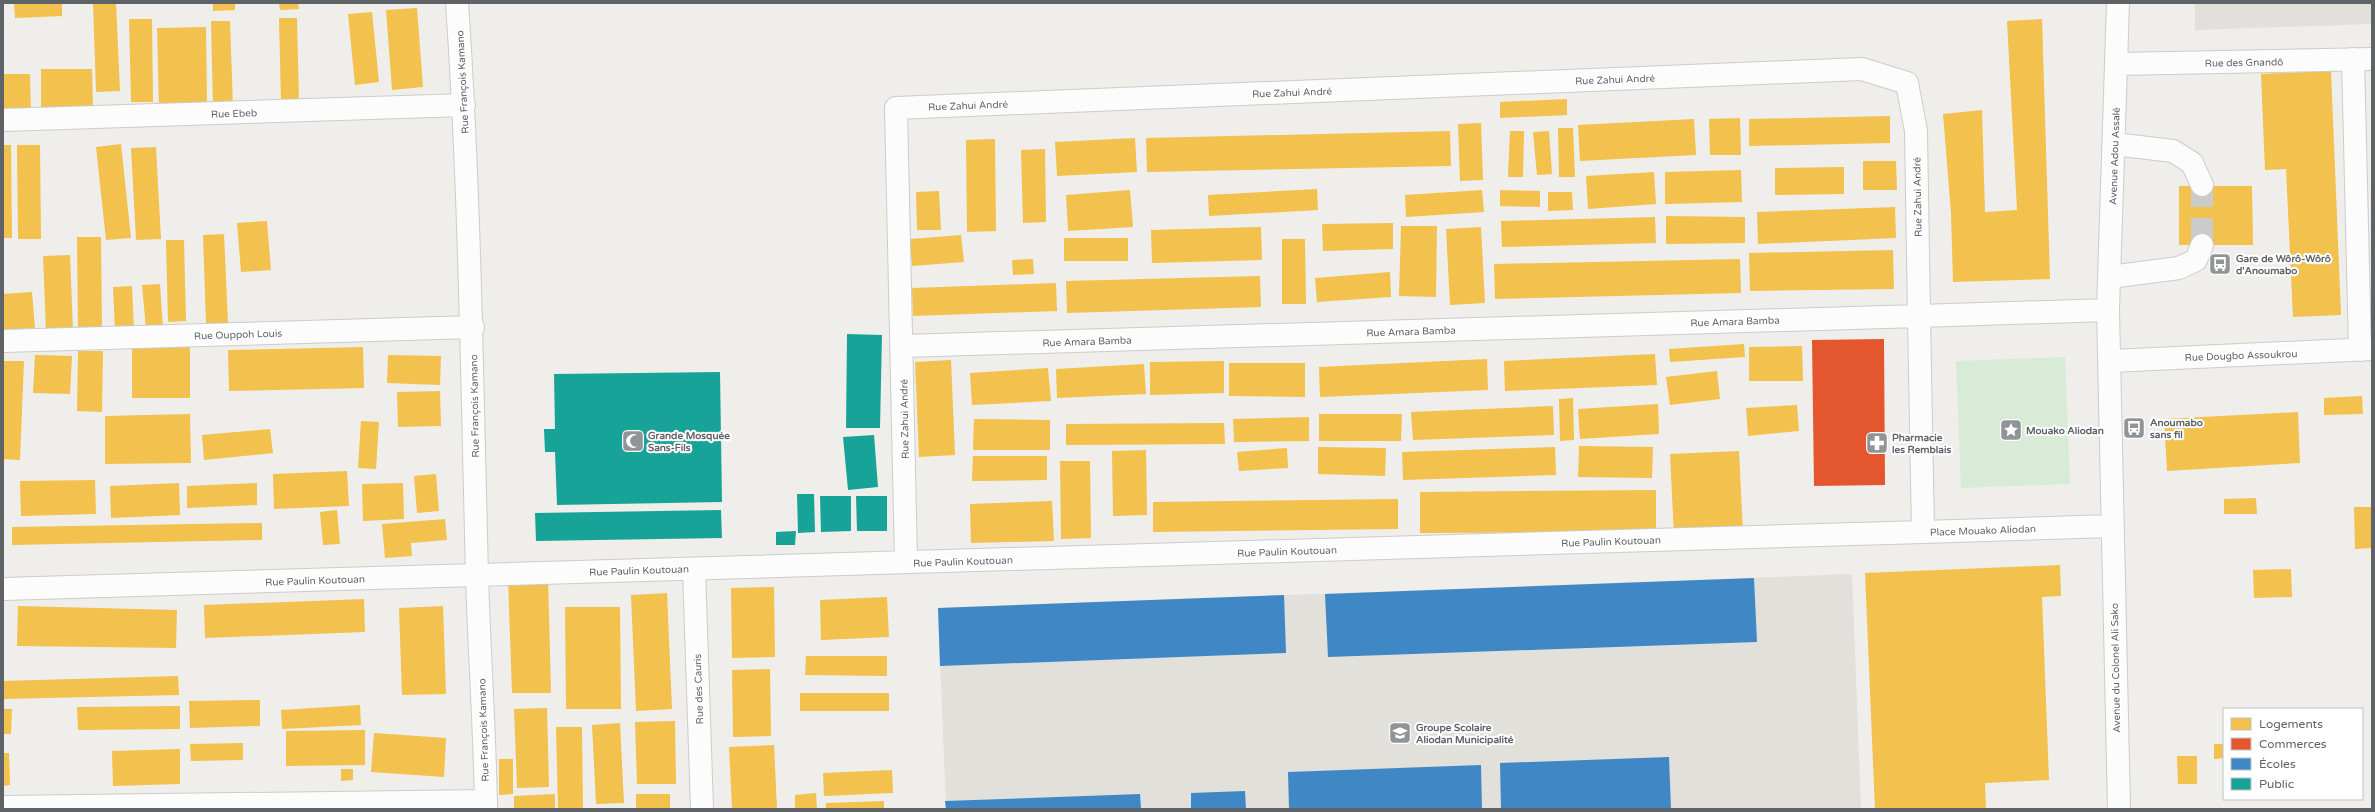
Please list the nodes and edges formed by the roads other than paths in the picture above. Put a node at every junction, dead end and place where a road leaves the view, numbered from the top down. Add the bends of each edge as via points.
1 (457, 3) edge
2 (2118, 3) edge
3 (2362, 59) edge
4 (2117, 64) junction
5 (464, 106) junction
6 (3, 120) edge
7 (2114, 144) junction
8 (2202, 186) tunnel mouth
9 (2202, 245) tunnel mouth
10 (2110, 277) junction
11 (2108, 310) junction
12 (1920, 316) junction
13 (473, 327) junction
14 (3, 341) edge
15 (903, 346) junction
16 (2366, 350) edge
17 (2111, 361) junction
18 (2112, 526) junction
19 (1923, 532) junction
20 (906, 562) junction
21 (694, 568) junction
22 (477, 575) junction
23 (3, 589) edge
24 (486, 805) edge
25 (3, 807) edge
26 (702, 809) edge
27 (2119, 809) edge

1 - 5 street, Rue François Kamano
2 - 4 street, Avenue Adou Assalé
3 - 4 street, Rue des Gnandô
3 - 16 street
4 - 7 street, Avenue Adou Assalé
5 - 6 street, Rue Ebeb
5 - 13 street, Rue François Kamano
7 - 8 street via 2173,151 2192,163
7 - 10 street, Avenue Adou Assalé
9 - 10 street via 2196,260 2179,268
10 - 11 street, Avenue Adou Assalé
11 - 12 street
11 - 17 street
12 - 15 street, Rue Amara Bamba
12 - 15 street, Rue Zahui André via 1916,131 1907,83 1862,69 896,108
12 - 19 street, Place Mouako Aliodan
13 - 14 street, Rue Ouppoh Louis
13 - 22 street, Rue François Kamano
15 - 20 street, Rue Zahui André
16 - 17 street, Rue Dougbo Assoukrou
17 - 18 street
18 - 19 street, Place Mouako Aliodan
18 - 27 street, Avenue du Colonel Ali Sako
19 - 20 street, Rue Paulin Koutouan
20 - 21 street, Rue Paulin Koutouan
21 - 22 street, Rue Paulin Koutouan
21 - 26 street, Rue des Cauris
22 - 23 street, Rue Paulin Koutouan
22 - 24 street, Rue François Kamano
24 - 25 street

